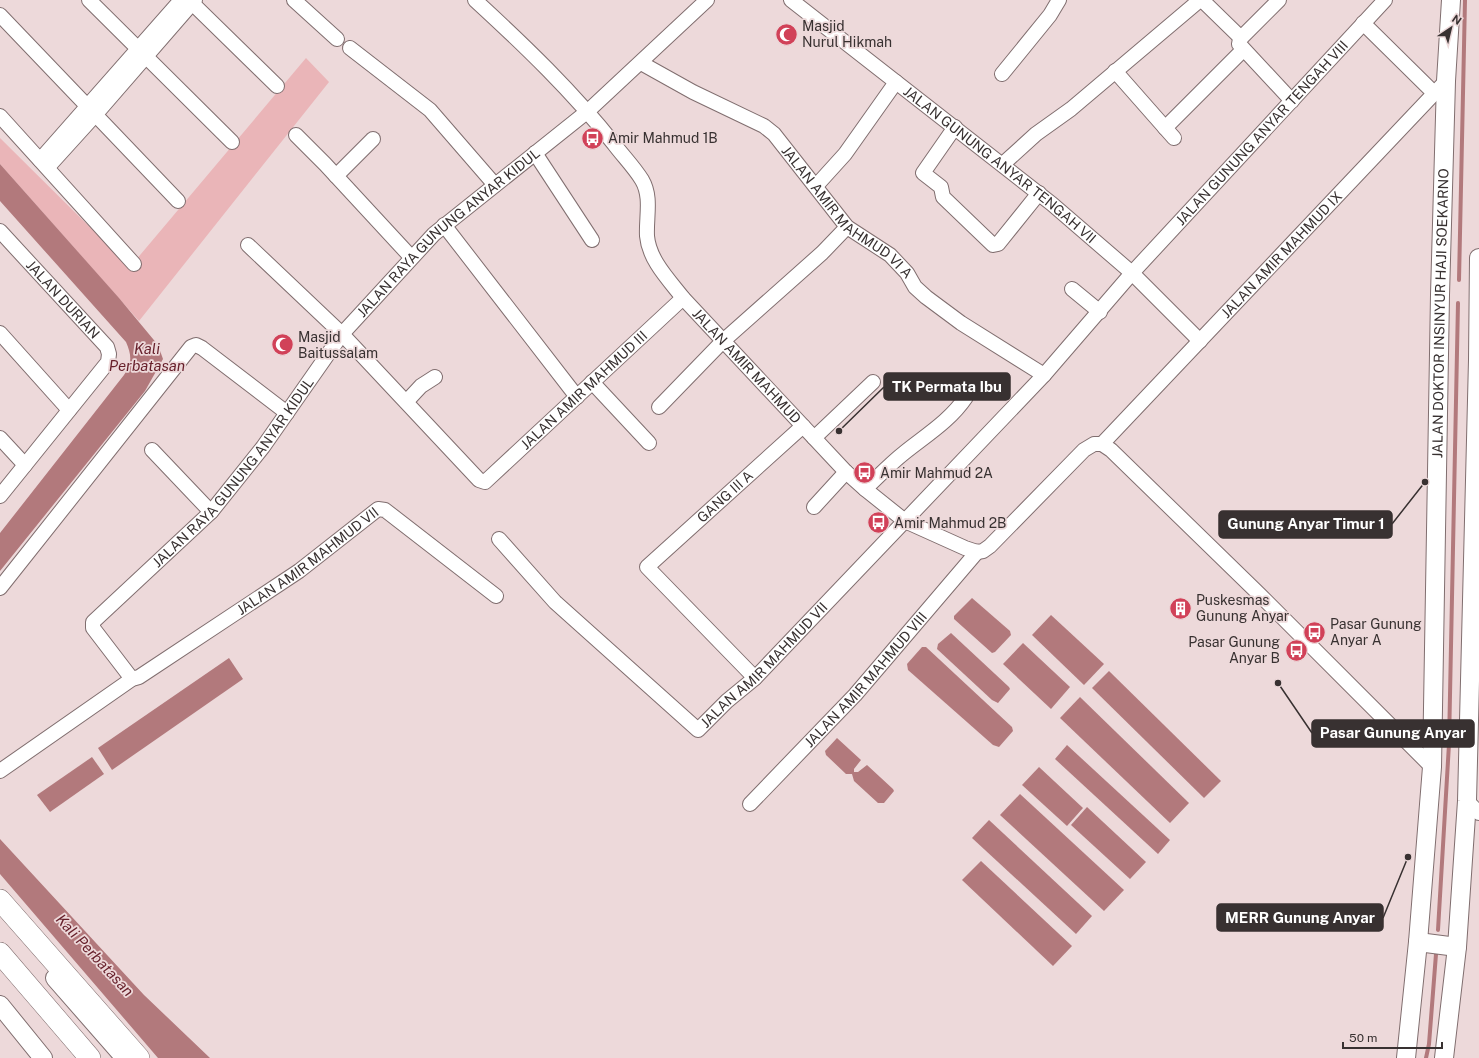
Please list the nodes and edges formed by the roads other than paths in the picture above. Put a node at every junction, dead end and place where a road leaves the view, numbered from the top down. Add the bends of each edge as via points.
1 (89, 0) edge
2 (294, 0) edge
3 (475, 0) edge
4 (707, 0) edge
5 (791, 0) edge
6 (1059, 0) edge
7 (1201, 0) edge
8 (1279, 0) edge
9 (1385, 0) edge
10 (1451, 0) edge
11 (189, 1) edge
12 (0, 14) edge
13 (1363, 23) junction
14 (337, 39) dead end
15 (1242, 44) junction
16 (350, 48) dead end
17 (142, 53) junction
18 (644, 61) junction
19 (1115, 70) junction
20 (1002, 74) dead end
21 (896, 82) junction
22 (278, 86) dead end
23 (1440, 87) junction
24 (1292, 101) junction
25 (93, 110) junction
26 (588, 111) junction
27 (0, 116) edge
28 (955, 127) junction
29 (296, 135) dead end
30 (373, 139) dead end
31 (232, 142) dead end
32 (535, 153) junction
33 (44, 163) junction
34 (1003, 164) junction
35 (336, 176) junction
36 (495, 185) junction
37 (816, 186) junction
38 (1040, 193) junction
39 (178, 201) dead end
40 (444, 225) junction
41 (848, 227) junction
42 (0, 231) edge
43 (592, 240) dead end
44 (248, 245) dead end
45 (411, 257) junction
46 (1479, 258) edge
47 (134, 264) dead end
48 (1135, 270) junction
49 (1072, 289) dead end
50 (1479, 296) edge
51 (684, 298) junction
52 (1100, 312) junction
53 (0, 333) edge
54 (342, 334) junction
55 (723, 341) junction
56 (1200, 341) junction
57 (1479, 360) edge
58 (1044, 375) junction
59 (435, 377) dead end
60 (592, 382) junction
61 (873, 382) dead end
62 (577, 397) junction
63 (966, 397) dead end
64 (407, 401) junction
65 (659, 407) dead end
66 (69, 410) junction
67 (287, 413) junction
68 (803, 426) junction
69 (1110, 436) junction
70 (0, 438) edge
71 (814, 438) junction
72 (649, 443) dead end
73 (152, 450) dead end
74 (25, 464) junction
75 (846, 472) junction
76 (865, 489) junction
77 (0, 496) edge
78 (814, 507) dead end
79 (211, 512) junction
80 (905, 521) junction
81 (499, 539) dead end
82 (977, 552) junction
83 (0, 588) edge
84 (496, 596) dead end
85 (755, 678) junction
86 (132, 679) junction
87 (1432, 767) junction
88 (0, 771) edge
89 (750, 804) dead end
90 (1473, 807) edge
91 (0, 900) edge
92 (0, 916) edge
93 (1418, 942) junction
94 (1457, 947) junction
95 (0, 953) edge
96 (0, 1005) edge
97 (43, 1058) edge
98 (90, 1058) edge
99 (125, 1058) edge
100 (139, 1058) edge
101 (1406, 1058) edge
102 (1444, 1058) edge

1 - 17 street
2 - 14 street
3 - 26 street, JALAN AMIR MAHMUD
4 - 18 street, JALAN RAYA GUNUNG ANYAR KIDUL
5 - 21 street, JALAN GUNUNG ANYAR TENGAH VII
6 - 20 street via 1050,15
7 - 15 street
7 - 19 street
8 - 15 street
9 - 13 street, JALAN GUNUNG ANYAR TENGAH VIII
10 - 23 main road, JALAN DOKTOR INSINYUR HAJI SOEKARNO
11 - 17 street
11 - 22 street
12 - 25 street
13 - 23 street
13 - 24 street, JALAN GUNUNG ANYAR TENGAH VIII
15 - 19 street via 1169,133
15 - 24 street
16 - 36 street via 430,110
17 - 25 street
17 - 31 street
18 - 26 street, JALAN RAYA GUNUNG ANYAR KIDUL
18 - 37 street, JALAN AMIR MAHMUD VI A via 693,92 764,126 774,134
19 - 34 street
21 - 28 street, JALAN GUNUNG ANYAR TENGAH VII
21 - 37 street via 846,154
23 - 56 street, JALAN AMIR MAHMUD IX
23 - 87 main road, JALAN DOKTOR INSINYUR HAJI SOEKARNO via 1440,295
24 - 48 street, JALAN GUNUNG ANYAR TENGAH VIII
25 - 33 street
25 - 39 street
26 - 32 street, JALAN RAYA GUNUNG ANYAR KIDUL
26 - 51 street, JALAN AMIR MAHMUD via 642,180 648,198 647,237 650,247 659,267
27 - 33 street
28 - 34 street, JALAN GUNUNG ANYAR TENGAH VII
28 - 38 street via 923,173 942,187 943,197 993,245 998,244
29 - 35 street
30 - 35 street
32 - 36 street, JALAN RAYA GUNUNG ANYAR KIDUL
32 - 43 street
33 - 47 street
34 - 38 street, JALAN GUNUNG ANYAR TENGAH VII
35 - 45 street
36 - 40 street, JALAN RAYA GUNUNG ANYAR KIDUL
37 - 41 street, JALAN AMIR MAHMUD VI A
38 - 48 street, JALAN GUNUNG ANYAR TENGAH VII
40 - 45 street, JALAN RAYA GUNUNG ANYAR KIDUL
40 - 62 street
41 - 55 street
41 - 58 street, JALAN AMIR MAHMUD VI A via 890,255 926,298
42 - 66 street, JALAN DURIAN via 109,350 108,362
44 - 54 street
45 - 54 street, JALAN RAYA GUNUNG ANYAR KIDUL
46 - 50 main road
48 - 52 street, JALAN GUNUNG ANYAR TENGAH VIII
48 - 56 street, JALAN GUNUNG ANYAR TENGAH VII
49 - 52 street
50 - 57 main road
51 - 55 street, JALAN AMIR MAHMUD
51 - 60 street, JALAN AMIR MAHMUD III
52 - 58 street, JALAN GUNUNG ANYAR TENGAH VIII
53 - 66 street
54 - 64 street
54 - 67 street, JALAN RAYA GUNUNG ANYAR KIDUL
55 - 65 street
55 - 68 street, JALAN AMIR MAHMUD
56 - 69 street, JALAN AMIR MAHMUD IX
57 - 90 main road
58 - 80 street, JALAN AMIR MAHMUD VII
59 - 64 street via 421,386
60 - 62 street, JALAN AMIR MAHMUD III
60 - 72 street
61 - 71 street
62 - 64 street, JALAN AMIR MAHMUD III via 485,482 479,480
63 - 76 street via 960,406 920,442 904,452
66 - 74 street, JALAN DURIAN
67 - 79 street, JALAN RAYA GUNUNG ANYAR KIDUL via 263,448
67 - 83 street via 202,348 196,345 190,348
68 - 71 street, JALAN AMIR MAHMUD
68 - 85 street, GANG III A via 647,567
69 - 82 street via 1084,450 990,546
69 - 87 street via 1111,450
70 - 74 street
71 - 75 street, JALAN AMIR MAHMUD
73 - 79 street
74 - 77 street, JALAN DURIAN
75 - 76 street, JALAN AMIR MAHMUD
75 - 78 street
76 - 80 street, JALAN AMIR MAHMUD
79 - 86 street, JALAN RAYA GUNUNG ANYAR KIDUL via 92,624
80 - 82 street, JALAN AMIR MAHMUD
80 - 85 street, JALAN AMIR MAHMUD VII
81 - 85 street, JALAN AMIR MAHMUD VII via 555,602 698,730
82 - 89 street, JALAN AMIR MAHMUD VIII via 855,695
84 - 86 street, JALAN AMIR MAHMUD VII via 385,510 378,509 299,571 139,677
86 - 88 street
87 - 93 main road, JALAN DOKTOR INSINYUR HAJI SOEKARNO
90 - 94 main road
91 - 100 highway
92 - 99 main road
93 - 94 main road
93 - 101 main road, JALAN DOKTOR INSINYUR HAJI SOEKARNO
94 - 102 main road
95 - 98 highway
96 - 97 main road

